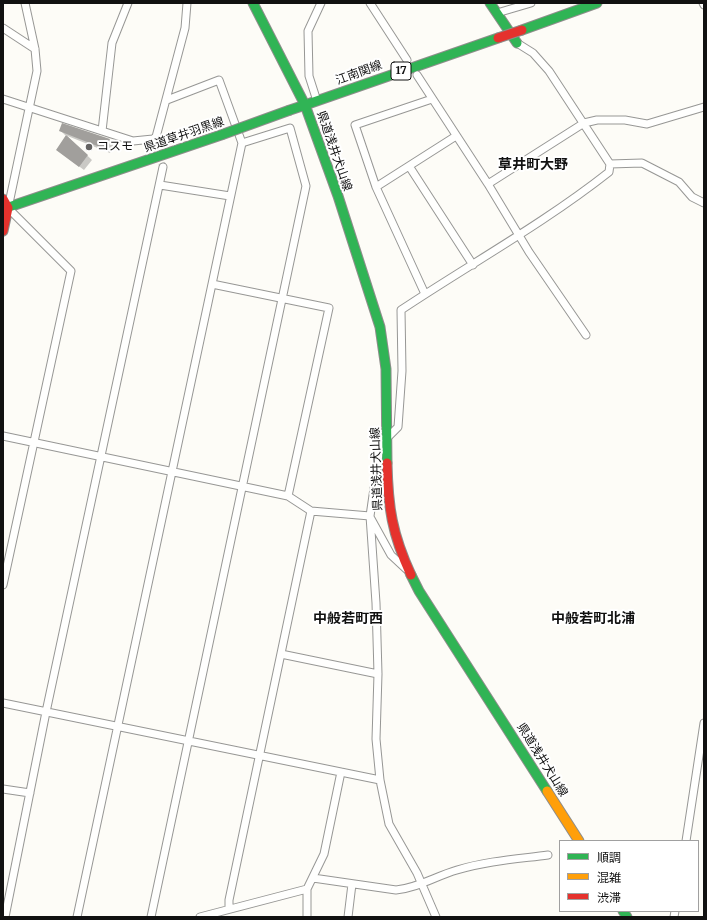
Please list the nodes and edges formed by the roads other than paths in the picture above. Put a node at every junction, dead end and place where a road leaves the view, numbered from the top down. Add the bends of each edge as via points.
1 (25, 3) edge
2 (128, 3) edge
3 (187, 3) edge
4 (246, 3) edge
5 (253, 3) edge
6 (321, 3) edge
7 (370, 3) edge
8 (490, 3) edge
9 (531, 3) edge
10 (597, 3) edge
11 (497, 13) junction
12 (259, 15) junction
13 (3, 28) edge
14 (517, 43) joint
15 (35, 49) junction
16 (407, 60) dead end
17 (417, 75) dead end
18 (432, 98) junction
19 (3, 99) edge
20 (167, 100) junction
21 (317, 101) junction
22 (305, 105) junction
23 (704, 107) edge
24 (30, 108) junction
25 (584, 123) junction
26 (102, 131) junction
27 (456, 136) junction
28 (242, 142) junction
29 (610, 164) junction
30 (409, 166) junction
31 (163, 167) tunnel mouth
32 (488, 184) junction
33 (160, 185) junction
34 (376, 187) junction
35 (230, 196) junction
36 (3, 199) edge
37 (704, 203) edge
38 (5, 208) edge
39 (3, 231) edge
40 (519, 236) junction
41 (473, 265) junction
42 (212, 284) junction
43 (425, 294) junction
44 (282, 298) junction
45 (586, 335) dead end
46 (3, 436) edge
47 (388, 437) junction
48 (33, 442) junction
49 (101, 458) junction
50 (172, 472) junction
51 (242, 487) junction
52 (288, 496) junction
53 (311, 511) junction
54 (370, 516) junction
55 (408, 570) junction
56 (3, 585) edge
57 (281, 654) junction
58 (378, 674) junction
59 (3, 703) edge
60 (46, 712) junction
61 (704, 723) edge
62 (118, 727) junction
63 (188, 742) junction
64 (259, 756) junction
65 (341, 772) junction
66 (380, 780) junction
67 (3, 789) edge
68 (30, 793) junction
69 (578, 840) edge
70 (686, 840) edge
71 (548, 855) dead end
72 (313, 878) junction
73 (352, 884) junction
74 (421, 885) junction
75 (307, 889) junction
76 (229, 909) junction
77 (5, 917) edge
78 (77, 917) edge
79 (150, 917) edge
80 (200, 917) edge
81 (307, 917) edge
82 (348, 917) edge
83 (436, 917) edge

1 - 15 street
2 - 26 street via 112,43
3 - 20 street via 185,28
4 - 12 street
5 - 12 main road
6 - 21 street via 308,31 309,76
7 - 16 street
8 - 11 main road
9 - 11 street
10 - 21 main road, 江南関線 / 17, bridge
11 - 14 main road
12 - 22 main road
13 - 15 street
14 - 25 street via 544,64
15 - 24 street via 36,71
17 - 18 street
18 - 27 street
18 - 34 street via 355,125
19 - 24 street
20 - 26 street via 154,141 133,141
20 - 28 street via 219,80
21 - 22 main road, 江南関線 / 17
22 - 38 main road, 県道草井羽黒線, bridge
22 - 47 main road, 県道浅井犬山線 via 338,196 380,327 386,369
23 - 25 street via 647,124 625,120 597,120
24 - 26 street
24 - 38 street
25 - 29 street
25 - 32 street
27 - 30 street
27 - 32 street
28 - 35 street
28 - 44 street via 290,128 306,186
29 - 37 street via 642,163 679,182 692,197
29 - 40 street via 609,172
30 - 34 street
30 - 41 street
31 - 33 street
32 - 40 street
33 - 35 street
33 - 49 street
34 - 43 street
35 - 42 street
36 - 38 main road
38 - 39 main road
38 - 48 street via 71,271
40 - 41 street
40 - 45 street
41 - 43 street
42 - 44 street
42 - 50 street
43 - 47 street via 401,310 402,395 398,427
44 - 51 street
44 - 52 street via 329,308
46 - 48 street
47 - 54 street via 381,440
47 - 55 main road, 県道浅井犬山線 via 388,495 392,525
48 - 49 street
48 - 56 street
49 - 50 street
49 - 60 street
50 - 51 street
50 - 62 street
51 - 52 street
51 - 63 street
52 - 53 street
53 - 54 street
53 - 57 street
54 - 55 street via 391,555
54 - 58 street
55 - 69 main road, 県道浅井犬山線
57 - 58 street
57 - 64 street
58 - 66 street via 376,739
59 - 60 street
60 - 62 street
60 - 68 street
61 - 70 street
62 - 63 street
62 - 78 street
63 - 64 street
63 - 79 street
64 - 65 street
64 - 76 street via 228,900
65 - 66 street
65 - 72 street via 324,854
66 - 74 street via 389,824 417,873
67 - 68 street
68 - 77 street
71 - 74 street via 480,864 455,870
72 - 73 street
72 - 75 street
73 - 74 street via 396,890
73 - 82 street
74 - 83 street
75 - 76 street
75 - 81 street
76 - 80 street

